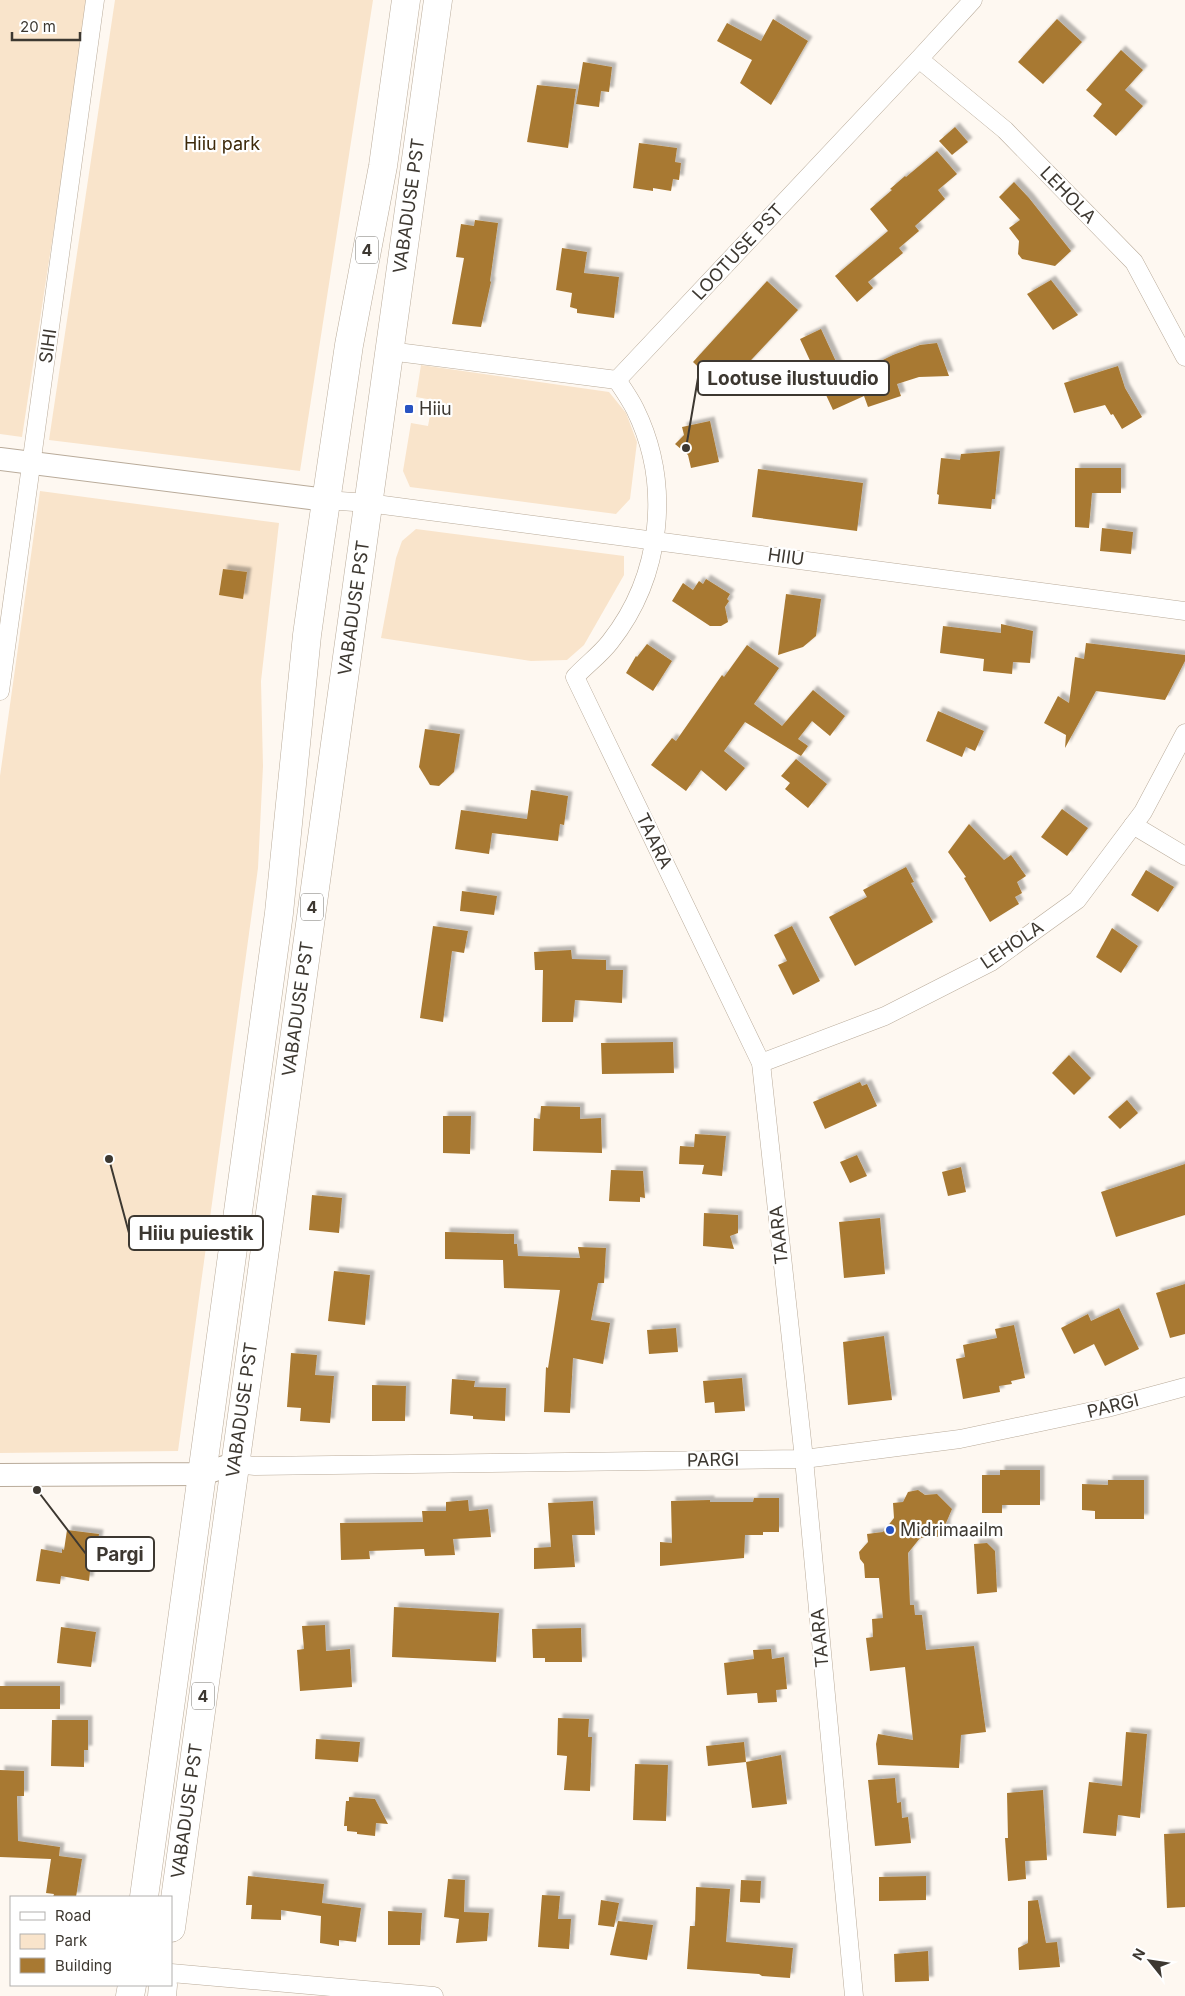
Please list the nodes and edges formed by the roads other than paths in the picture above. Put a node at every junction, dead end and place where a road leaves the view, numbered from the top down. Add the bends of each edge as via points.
1 (95, 0) edge
2 (406, 0) edge
3 (438, 0) edge
4 (973, 0) edge
5 (919, 59) junction
6 (389, 351) junction
7 (1185, 357) edge
8 (617, 380) junction
9 (0, 460) edge
10 (32, 464) junction
11 (326, 500) junction
12 (368, 502) junction
13 (656, 540) junction
14 (1185, 611) edge
15 (0, 691) edge
16 (1185, 733) edge
17 (1133, 825) junction
18 (1185, 856) edge
19 (761, 1063) junction
20 (1185, 1387) edge
21 (804, 1459) junction
22 (234, 1464) junction
23 (202, 1474) junction
24 (0, 1475) edge
25 (144, 1896) edge
26 (172, 1921) edge
27 (172, 1973) edge
28 (434, 1996) edge
29 (854, 1996) edge

1 - 10 street, SIHI
2 - 11 highway, VABADUSE PST / 4 via 383,166 349,345
3 - 6 highway, VABADUSE PST / 4
4 - 5 street, LOOTUSE PST
5 - 7 street, LEHOLA via 1005,130 1134,262
5 - 8 street, LOOTUSE PST
6 - 8 street
6 - 12 highway, VABADUSE PST / 4
8 - 13 street via 635,409 652,458 658,499
9 - 10 street, HIIU
10 - 11 street, HIIU
10 - 15 street, SIHI
11 - 12 street, HIIU
11 - 23 highway, VABADUSE PST / 4 via 307,635 277,923
12 - 13 street, HIIU
12 - 22 highway, VABADUSE PST / 4
13 - 14 street, HIIU
13 - 19 street, TAARA via 636,600 610,642 575,677
16 - 17 street, LEHOLA
17 - 18 street
17 - 19 street, LEHOLA via 1076,900 992,962 885,1016
19 - 21 street, TAARA
20 - 21 street, PARGI via 1107,1408 960,1439
21 - 22 street, PARGI
21 - 29 street, TAARA
22 - 23 street
22 - 26 highway, VABADUSE PST / 4
23 - 24 street
23 - 25 highway, VABADUSE PST / 4
27 - 28 street

